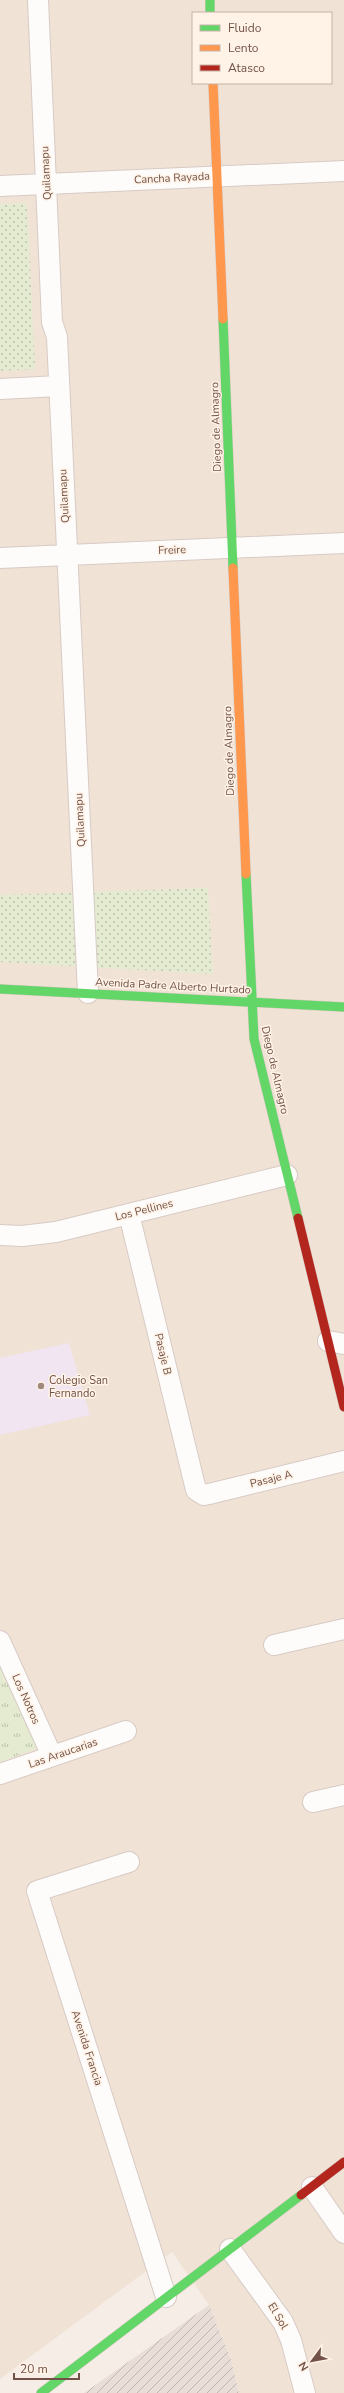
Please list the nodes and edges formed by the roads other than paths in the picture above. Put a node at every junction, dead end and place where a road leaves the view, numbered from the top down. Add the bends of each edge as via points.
1 (38, 0) edge
2 (210, 0) edge
3 (210, 12) edge
4 (213, 84) edge
5 (344, 171) edge
6 (217, 176) junction
7 (47, 184) junction
8 (0, 186) edge
9 (59, 386) junction
10 (0, 390) edge
11 (344, 543) edge
12 (233, 547) junction
13 (67, 555) junction
14 (0, 558) edge
15 (0, 989) edge
16 (88, 993) junction
17 (252, 1003) junction
18 (344, 1007) edge
19 (287, 1174) junction
20 (129, 1214) junction
21 (0, 1235) edge
22 (336, 1342) edge
23 (344, 1407) edge
24 (344, 1461) edge
25 (199, 1493) joint
26 (344, 1629) edge
27 (0, 1641) edge
28 (274, 1645) dead end
29 (126, 1731) dead end
30 (52, 1756) junction
31 (0, 1774) edge
32 (344, 1795) edge
33 (313, 1802) dead end
34 (129, 1862) dead end
35 (344, 2162) edge
36 (312, 2187) junction
37 (344, 2233) edge
38 (230, 2249) junction
39 (166, 2297) junction
40 (41, 2393) edge
41 (306, 2393) edge

1 - 7 street, Quilamapu
2 - 3 street
4 - 6 street, Diego de Almagro
5 - 6 street, Cancha Rayada
6 - 7 street, Cancha Rayada
6 - 12 street, Diego de Almagro
7 - 8 street, Cancha Rayada
7 - 9 street, Quilamapu via 52,322 57,337
9 - 10 street
9 - 13 street, Quilamapu
11 - 12 street, Freire
12 - 13 street, Freire
12 - 17 street, Diego de Almagro
13 - 14 street, Freire
13 - 16 street, Quilamapu
15 - 16 street, Avenida Padre Alberto Hurtado
16 - 17 street, Avenida Padre Alberto Hurtado
17 - 18 street, Avenida Padre Alberto Hurtado
17 - 19 street, Diego de Almagro via 254,1039
19 - 20 street, Los Pellines
19 - 22 street, Diego de Almagro
20 - 21 street, Los Pellines via 40,1235
20 - 25 street, Pasaje B via 194,1486
22 - 23 street, Diego de Almagro
24 - 25 street, Pasaje A via 209,1494
26 - 28 street
27 - 30 street, Los Notros
29 - 30 street, Las Araucarias
30 - 31 street, Las Araucarias
32 - 33 street
34 - 39 street, Avenida Francia via 37,1891
35 - 36 street
36 - 37 street
36 - 38 street
38 - 39 street
38 - 41 street, El Sol via 283,2322 291,2340
39 - 40 street

